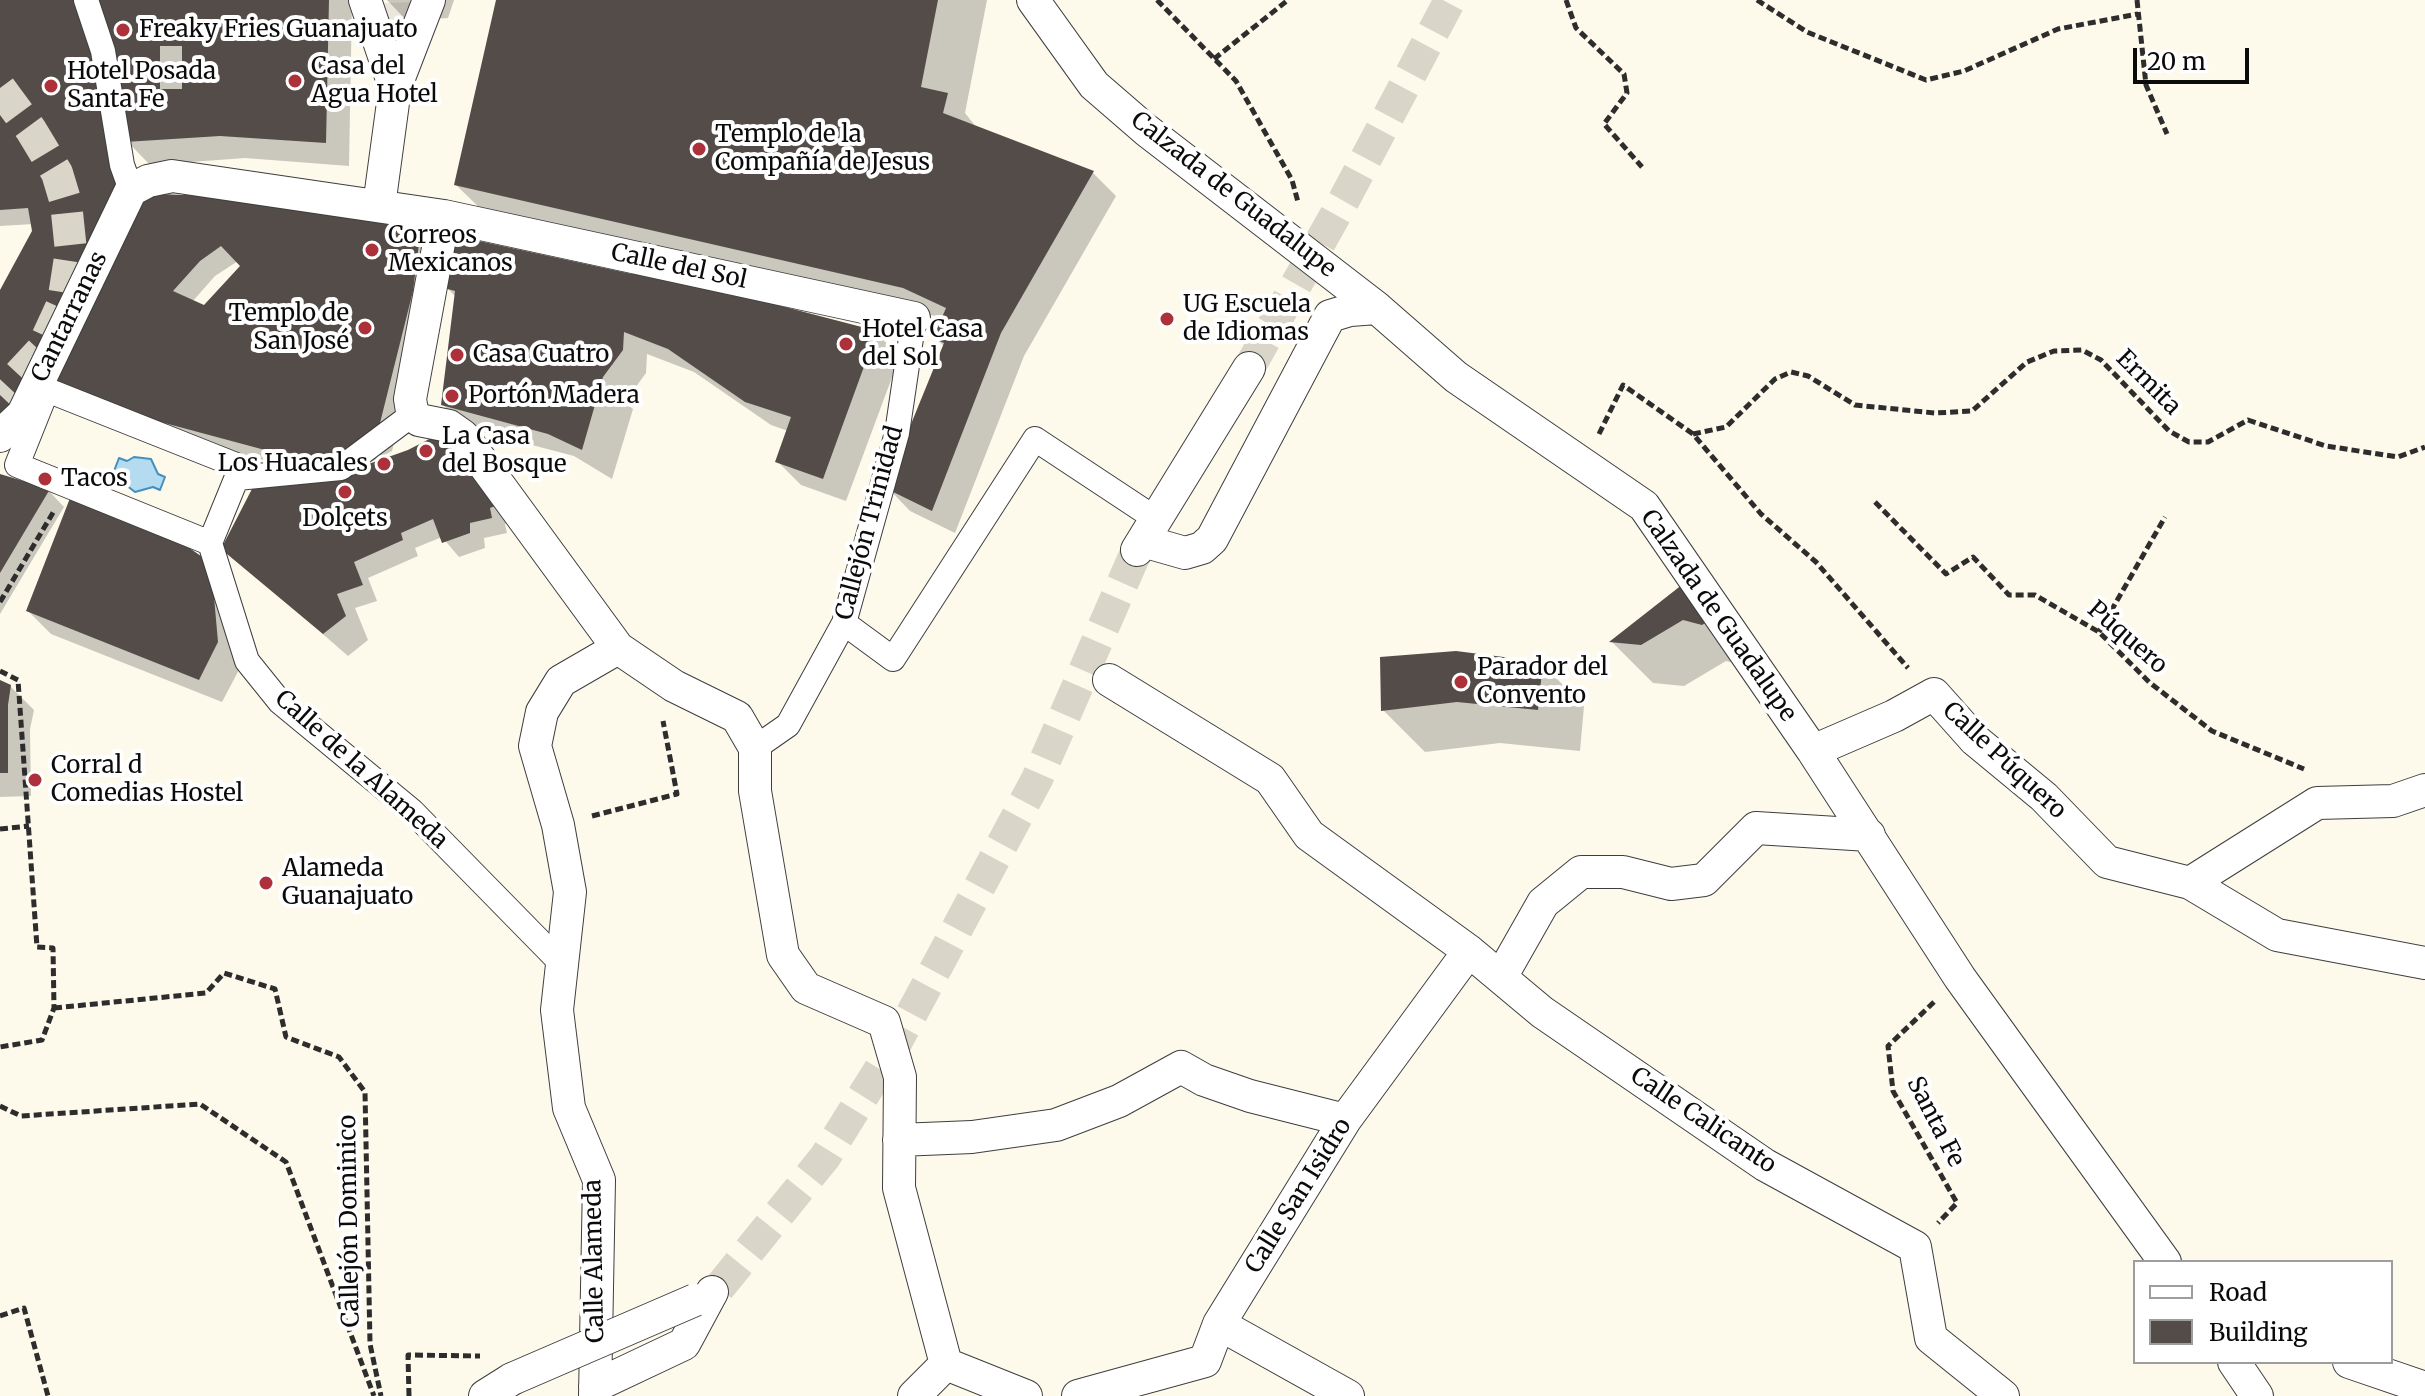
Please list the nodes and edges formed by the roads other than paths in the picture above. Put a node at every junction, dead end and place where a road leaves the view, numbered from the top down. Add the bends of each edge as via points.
1 (86, 0) edge
2 (365, 0) edge
3 (429, 0) edge
4 (1033, 0) edge
5 (395, 88) junction
6 (131, 190) junction
7 (379, 206) junction
8 (444, 216) junction
9 (1377, 308) junction
10 (914, 318) joint
11 (1249, 368) tunnel mouth
12 (413, 414) junction
13 (0, 436) edge
14 (237, 478) junction
15 (1145, 537) junction
16 (210, 543) junction
17 (844, 623) junction
18 (618, 648) junction
19 (1109, 680) dead end
20 (755, 748) junction
21 (1813, 751) junction
22 (2425, 790) edge
23 (1869, 835) junction
24 (2190, 883) junction
25 (1469, 951) junction
26 (2425, 963) edge
27 (563, 965) junction
28 (1501, 977) junction
29 (1345, 1120) junction
30 (899, 1140) junction
31 (2164, 1260) edge
32 (1219, 1324) junction
33 (946, 1364) junction
34 (2235, 1364) edge
35 (2355, 1364) edge
36 (2425, 1388) edge
37 (595, 1391) edge
38 (485, 1396) edge
39 (914, 1396) edge
40 (1026, 1396) edge
41 (1078, 1396) edge
42 (1348, 1396) edge
43 (2003, 1396) edge
44 (2257, 1396) edge

1 - 6 street via 103,51
2 - 5 street
3 - 5 street
4 - 9 street, Calzada de Guadalupe via 1094,85
5 - 7 street
6 - 7 street, Calle del Sol via 172,176
6 - 13 street, Cantarranas via 23,414
7 - 8 street, Calle del Sol
8 - 10 street, Calle del Sol
8 - 12 street via 410,399
9 - 15 street via 1330,316 1212,539 1185,553
9 - 21 street, Calzada de Guadalupe via 1456,377 1644,506
10 - 17 street, Callejón Trinidad via 897,433
11 - 15 street
12 - 14 street via 341,468
12 - 18 street via 463,436
14 - 16 street
14 - 16 street via 241,467 47,390 17,465
15 - 17 street via 1035,439 893,659
16 - 27 street, Calle de la Alameda via 247,661 280,702 412,811
17 - 20 street, Callejón Trinidad via 788,725
18 - 20 street via 674,686 737,717
18 - 27 street, Calle Alameda via 561,681 542,712 535,746 570,892
19 - 25 street, Calle Calicanto via 1270,779 1309,835
20 - 30 street via 755,791 783,955 806,988 884,1022 900,1077
21 - 23 street, Calzada de Guadalupe
21 - 24 street, Calle Púquero via 1934,694 1975,740 2044,797 2107,862
22 - 24 street via 2393,801 2317,803
23 - 28 street via 1756,828 1704,880 1671,884 1623,872 1581,872 1543,903
23 - 31 street, Calzada de Guadalupe via 1960,978
24 - 26 street, Calle Púquero via 2277,935
25 - 28 street, Calle Calicanto
25 - 29 street, Calle San Isidro
27 - 37 street, Calle Alameda via 557,1010 569,1108 599,1180
28 - 43 street, Calle Calicanto via 1542,1012 1765,1165 1915,1247 1931,1338
29 - 30 street via 1250,1096 1181,1067 1119,1101 1056,1125
29 - 32 street, Calle San Isidro
30 - 33 street via 899,1188
32 - 41 street via 1205,1361
32 - 42 street
33 - 39 street
33 - 40 street
34 - 44 street
35 - 36 street
37 - 38 street, bridge via 684,1344 709,1293 512,1379

